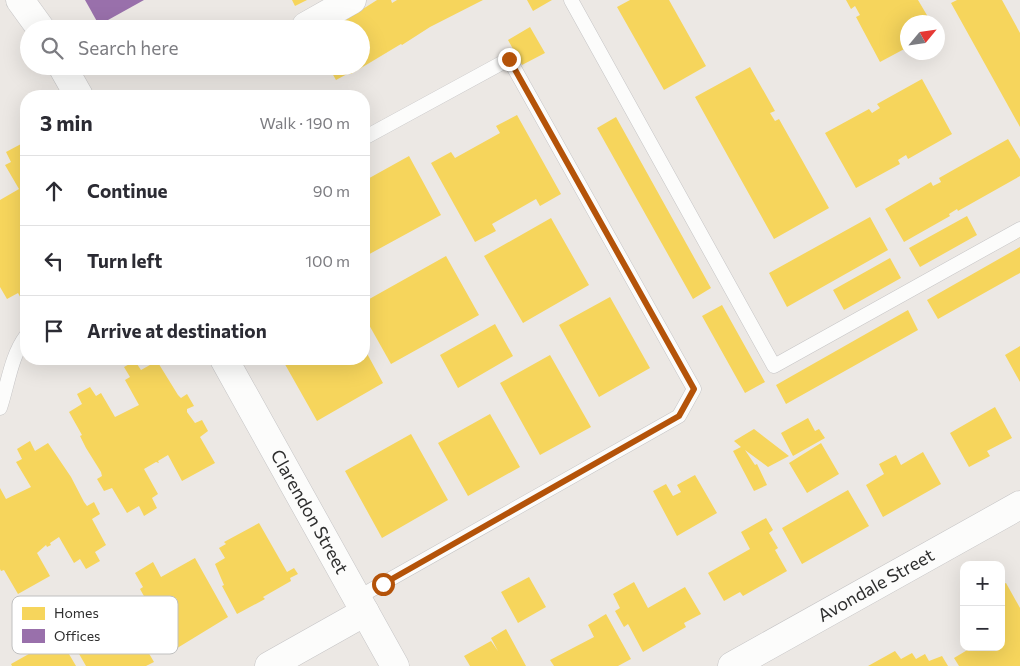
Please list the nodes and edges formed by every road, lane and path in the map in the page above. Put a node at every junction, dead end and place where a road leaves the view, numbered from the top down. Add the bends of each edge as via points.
1 (20, 0) edge
2 (352, 0) edge
3 (571, 0) edge
4 (34, 20) edge
5 (317, 20) edge
6 (67, 75) edge
7 (76, 90) edge
8 (370, 135) edge
9 (1020, 229) edge
10 (20, 346) edge
11 (227, 365) edge
12 (0, 408) edge
13 (1020, 505) edge
14 (361, 605) junction
15 (269, 666) edge
16 (395, 666) edge
17 (732, 666) edge

1 - 4 street
2 - 5 street
3 - 9 lane via 774,366
6 - 7 street
8 - 14 lane via 509,59 694,389 679,416
10 - 12 lane via 14,356
11 - 14 street, Clarendon Street
13 - 17 street, Avondale Street
14 - 15 street
14 - 16 street, Clarendon Street

